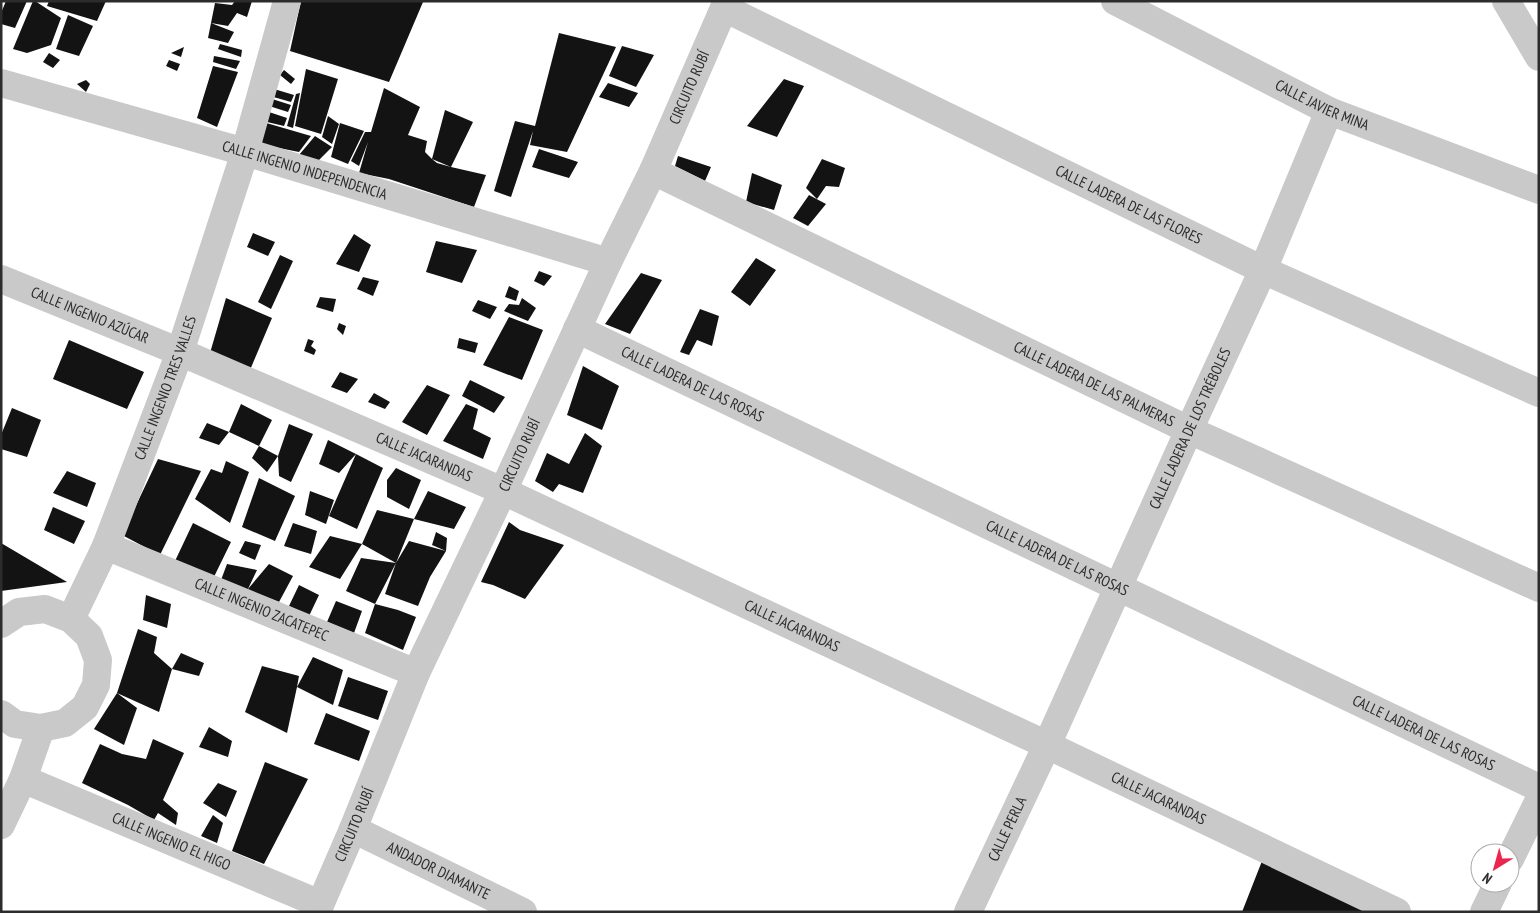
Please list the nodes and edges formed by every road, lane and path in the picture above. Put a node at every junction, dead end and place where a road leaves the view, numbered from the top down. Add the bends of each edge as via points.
1 (287, 1) edge
2 (1115, 1) edge
3 (1506, 1) edge
4 (725, 4) edge
5 (1539, 56) edge
6 (1, 83) edge
7 (1329, 111) junction
8 (245, 152) junction
9 (653, 171) junction
10 (1539, 190) edge
11 (608, 262) junction
12 (1263, 270) junction
13 (1, 279) edge
14 (577, 329) junction
15 (180, 352) junction
16 (1539, 393) edge
17 (1189, 430) junction
18 (503, 491) junction
19 (106, 546) junction
20 (1118, 587) junction
21 (1539, 588) edge
22 (71, 618) junction
23 (1, 624) edge
24 (416, 673) junction
25 (1, 714) edge
26 (41, 728) junction
27 (1048, 745) junction
28 (23, 779) junction
29 (1539, 788) edge
30 (1539, 800) edge
31 (1, 825) edge
32 (353, 828) junction
33 (1518, 843) edge
34 (1493, 893) edge
35 (319, 908) edge
36 (523, 912) edge
37 (968, 912) edge
38 (1397, 912) edge
39 (1484, 912) edge

1 - 8 street, CALLE INGENIO TRES VALLES
2 - 7 street, CALLE JAVIER MINA
3 - 5 street
4 - 9 street, CIRCUITO RUBÍ
4 - 12 street, CALLE LADERA DE LAS FLORES
6 - 8 street, CALLE INGENIO INDEPENDENCIA
7 - 10 street, CALLE JAVIER MINA
7 - 12 street, CALLE LADERA DE LOS TRÉBOLES
8 - 11 street, CALLE INGENIO INDEPENDENCIA
8 - 15 street, CALLE INGENIO TRES VALLES
9 - 11 street, CIRCUITO RUBÍ
9 - 17 street, CALLE LADERA DE LAS PALMERAS
11 - 14 street, CIRCUITO RUBÍ
12 - 16 street, CALLE LADERA DE LAS FLORES
12 - 17 street, CALLE LADERA DE LOS TRÉBOLES
13 - 15 street, CALLE INGENIO AZÚCAR
14 - 18 street, CIRCUITO RUBÍ
14 - 20 street, CALLE LADERA DE LAS ROSAS
15 - 18 street, CALLE JACARANDAS
15 - 19 street, CALLE INGENIO TRES VALLES
17 - 20 street, CALLE LADERA DE LOS TRÉBOLES
17 - 21 street, CALLE LADERA DE LAS PALMERAS
18 - 24 street, CIRCUITO RUBÍ
18 - 27 street, CALLE JACARANDAS
19 - 22 street, CALLE INGENIO TRES VALLES
19 - 24 street, CALLE INGENIO ZACATEPEC
20 - 27 street, CALLE LADERA DE LOS TRÉBOLES
20 - 29 street, CALLE LADERA DE LAS ROSAS
22 - 23 street via 46,609 19,612
22 - 26 street via 89,636 98,660 96,685 85,707 65,723
24 - 32 street, CIRCUITO RUBÍ
25 - 26 street via 15,724
26 - 28 street
27 - 37 street, CALLE PERLA
27 - 38 street, CALLE JACARANDAS
28 - 31 street
28 - 35 street, CALLE INGENIO EL HIGO
30 - 33 street
32 - 35 street, CIRCUITO RUBÍ
32 - 36 street, ANDADOR DIAMANTE
34 - 39 street

